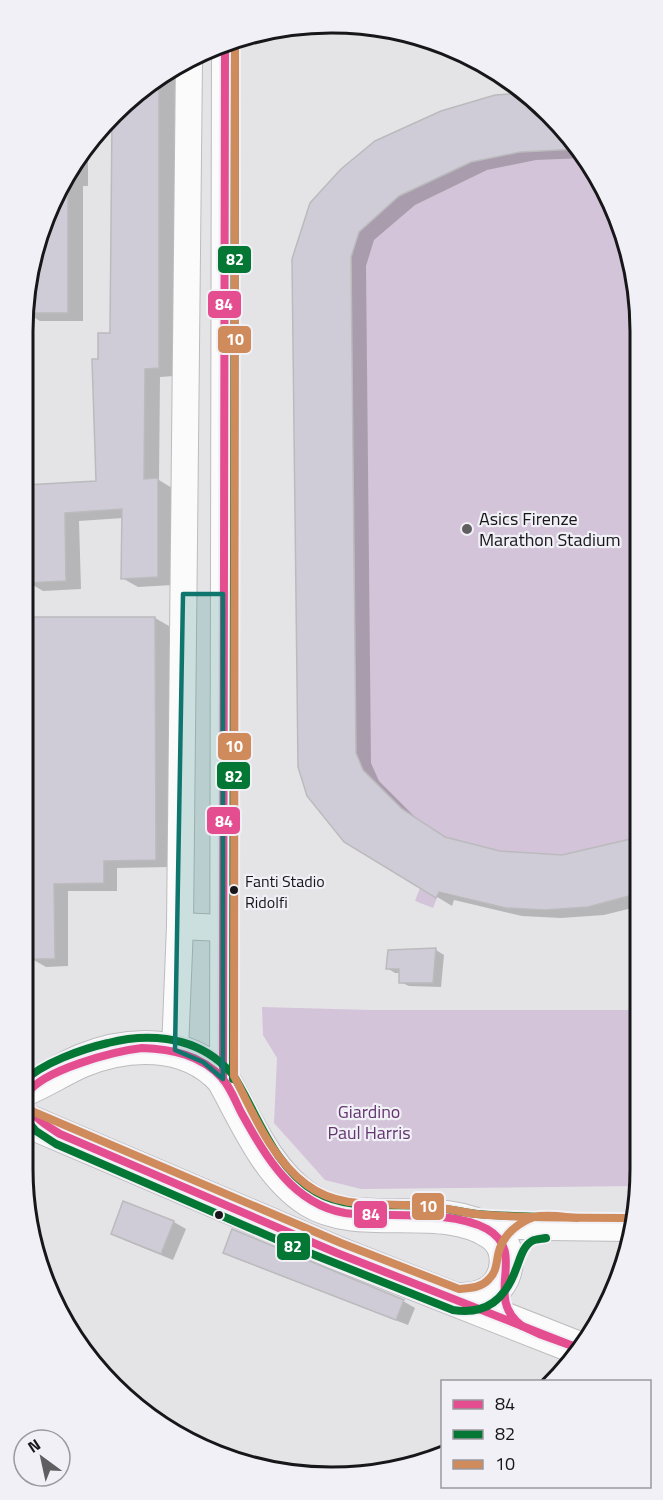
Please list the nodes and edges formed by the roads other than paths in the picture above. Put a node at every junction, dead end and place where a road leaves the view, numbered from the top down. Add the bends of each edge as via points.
1 (225, 53) edge
2 (189, 69) edge
3 (183, 594) junction
4 (224, 594) junction
5 (180, 926) junction
6 (222, 928) junction
7 (175, 1050) junction
8 (223, 1079) junction
9 (33, 1081) edge
10 (33, 1113) edge
11 (33, 1123) edge
12 (60, 1134) junction
13 (472, 1224) junction
14 (539, 1227) junction
15 (624, 1228) edge
16 (506, 1268) junction
17 (457, 1300) junction
18 (519, 1324) junction
19 (571, 1345) edge

1 - 4 street
2 - 3 street
3 - 4 street
3 - 5 street
4 - 6 street
5 - 6 street
5 - 7 street
6 - 8 street
7 - 8 street via 203,1062
7 - 9 street via 138,1047 99,1055
8 - 13 street via 268,1157 298,1192 311,1201 333,1211 354,1214 420,1216
10 - 12 street
11 - 12 street
12 - 17 street
13 - 14 street
13 - 16 street via 498,1238
14 - 15 street
14 - 16 street via 520,1237 510,1251
16 - 17 street via 497,1287 485,1295
16 - 18 street via 503,1301
17 - 18 street
18 - 19 street

